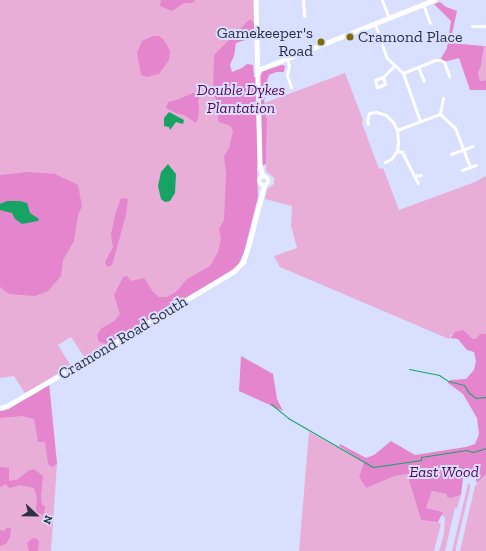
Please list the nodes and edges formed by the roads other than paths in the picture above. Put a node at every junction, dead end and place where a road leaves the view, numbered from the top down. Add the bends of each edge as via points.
1 (256, 0) edge
2 (304, 0) edge
3 (382, 0) edge
4 (434, 0) edge
5 (423, 4) junction
6 (304, 16) dead end
7 (389, 18) junction
8 (430, 23) dead end
9 (375, 24) junction
10 (472, 26) dead end
11 (486, 26) edge
12 (287, 59) junction
13 (395, 65) junction
14 (418, 67) junction
15 (258, 70) junction
16 (403, 73) junction
17 (449, 76) dead end
18 (383, 77) dead end
19 (424, 81) dead end
20 (291, 86) dead end
21 (443, 98) dead end
22 (440, 114) junction
23 (420, 121) junction
24 (368, 124) dead end
25 (397, 130) junction
26 (473, 146) dead end
27 (463, 149) junction
28 (397, 151) junction
29 (451, 154) dead end
30 (385, 162) dead end
31 (476, 164) dead end
32 (470, 167) junction
33 (462, 170) dead end
34 (421, 175) dead end
35 (263, 176) junction
36 (414, 176) junction
37 (418, 184) dead end
38 (264, 186) junction
39 (0, 408) edge

1 - 15 street
2 - 6 street
3 - 7 street
4 - 5 street
5 - 7 street
5 - 8 street
7 - 9 street
9 - 12 street
9 - 13 street via 387,58
10 - 11 street
12 - 15 street
12 - 20 street via 287,75
13 - 16 street
13 - 18 street
14 - 16 street
14 - 17 street via 440,60 444,62
14 - 19 street
15 - 35 street via 260,166
16 - 23 street
21 - 22 street
22 - 23 street
22 - 27 street via 455,128
23 - 25 street
24 - 25 street via 366,121 369,113 376,112 386,115
25 - 28 street
26 - 27 street
27 - 29 street
27 - 32 street
28 - 30 street
28 - 36 street via 402,152
31 - 32 street
32 - 33 street
34 - 36 street
35 - 38 street via 259,181
35 - 38 street via 269,180
36 - 37 street
38 - 39 street, Cramond Road South via 243,262 226,276 34,391

